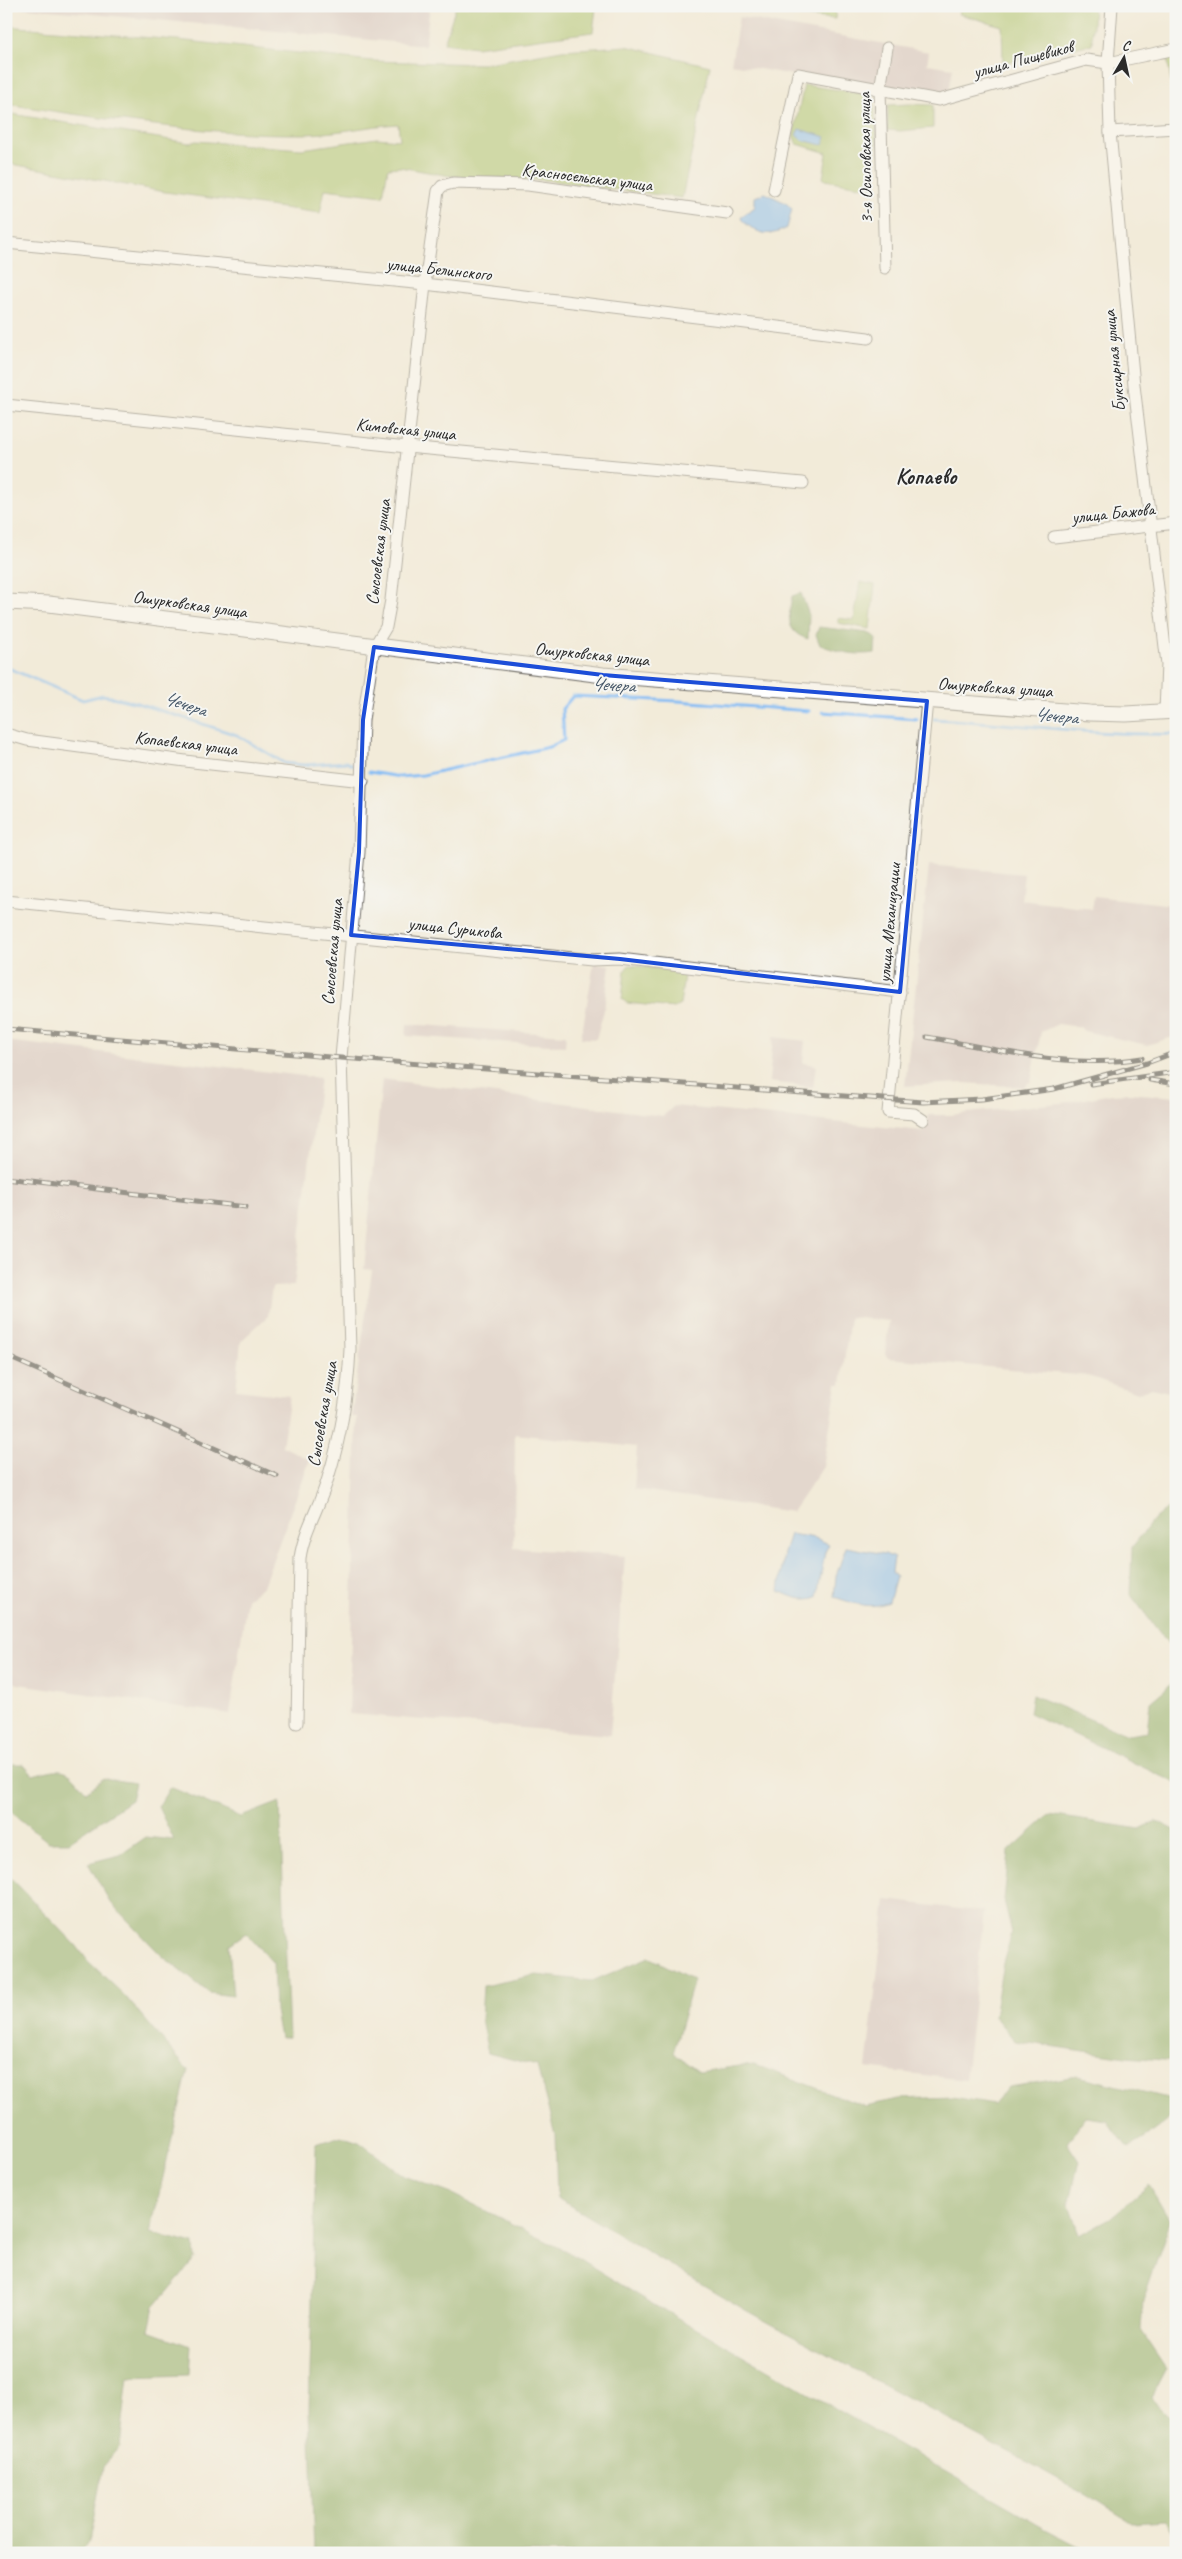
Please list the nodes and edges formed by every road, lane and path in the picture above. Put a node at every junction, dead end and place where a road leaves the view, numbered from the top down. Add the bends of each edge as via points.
1 (1112, 6) edge
2 (887, 48) dead end
3 (1176, 49) edge
4 (1108, 63) junction
5 (880, 89) junction
6 (1176, 128) edge
7 (1110, 132) junction
8 (442, 186) joint
9 (774, 190) dead end
10 (727, 213) dead end
11 (6, 243) edge
12 (885, 268) dead end
13 (424, 284) junction
14 (868, 338) dead end
15 (6, 406) edge
16 (408, 447) junction
17 (804, 483) dead end
18 (1176, 523) edge
19 (1151, 526) junction
20 (1054, 537) dead end
21 (6, 602) edge
22 (374, 647) junction
23 (928, 701) junction
24 (1171, 711) edge
25 (6, 734) edge
26 (363, 781) junction
27 (6, 901) edge
28 (351, 935) junction
29 (900, 992) junction
30 (923, 1120) dead end
31 (297, 1723) dead end

1 - 4 street, Буксирная улица
2 - 5 street, 3-я Осиповская улица
3 - 4 street, улица Пищевиков
4 - 5 street, улица Пищевиков via 1086,60 939,100
4 - 7 street, Буксирная улица
5 - 9 street, улица Пищевиков via 798,74
5 - 12 street, 3-я Осиповская улица
6 - 7 street
7 - 19 street, Буксирная улица via 1120,256
8 - 10 street, Красносельская улица via 453,183 528,185
8 - 13 street, Сысоевская улица via 436,196
11 - 13 street, улица Белинского
13 - 14 street, улица Белинского
13 - 16 street, Сысоевская улица
15 - 16 street, Кимовская улица
16 - 17 street, Кимовская улица
16 - 22 street, Сысоевская улица via 391,600 386,627
18 - 19 street, улица Бажова
19 - 20 street, улица Бажова
19 - 24 street, Буксирная улица
21 - 22 street, Ошурковская улица via 49,604
22 - 23 street, Ошурковская улица via 603,675
22 - 26 street, Сысоевская улица via 364,720
23 - 24 street, Ошурковская улица via 1090,713
23 - 29 street, улица Механизации
25 - 26 street, Копаевская улица via 27,740 183,761
26 - 28 street, Сысоевская улица
27 - 28 street, улица Сурикова
28 - 29 street, улица Сурикова via 592,960 620,959
28 - 31 street, Сысоевская улица via 340,1086 350,1349 348,1379 329,1477 303,1540 300,1558
29 - 30 street, улица Механизации via 888,1112 914,1114

